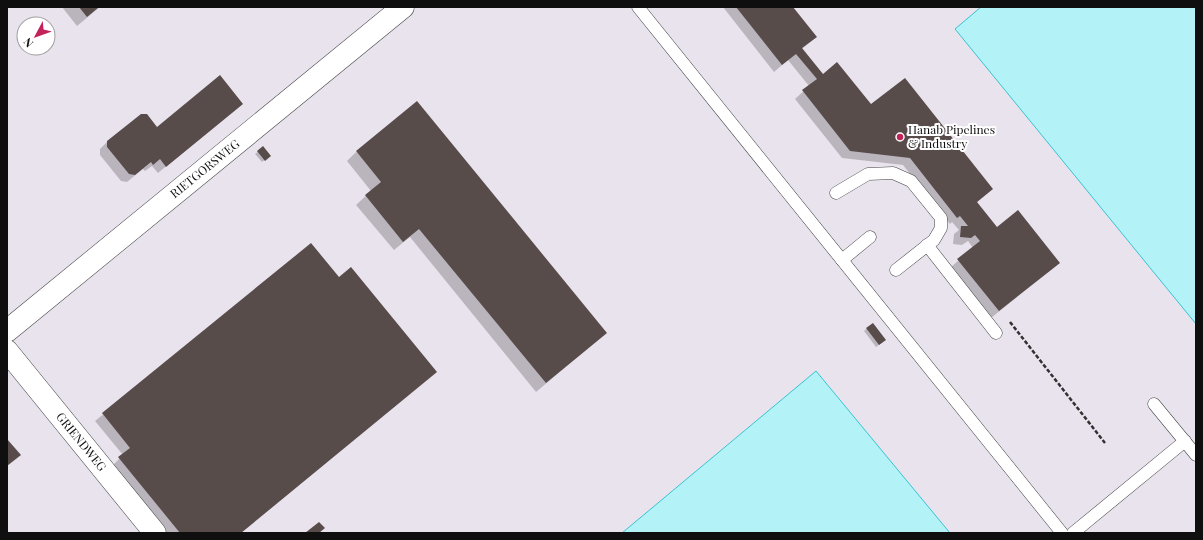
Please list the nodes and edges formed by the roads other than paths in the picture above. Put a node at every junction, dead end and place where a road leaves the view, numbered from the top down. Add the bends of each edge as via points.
1 (403, 7) edge
2 (638, 7) edge
3 (836, 192) dead end
4 (870, 237) dead end
5 (927, 245) junction
6 (842, 260) junction
7 (896, 270) dead end
8 (7, 331) edge
9 (996, 333) dead end
10 (7, 351) edge
11 (1154, 404) dead end
12 (1185, 441) junction
13 (1196, 455) edge
14 (155, 533) edge
15 (1062, 533) edge
16 (1073, 533) edge

1 - 8 street, RIETGORSWEG
2 - 6 lane
3 - 5 lane via 868,174 893,173 911,181 941,218 940,228 934,240
4 - 6 lane
5 - 7 lane
5 - 9 lane
6 - 15 lane
10 - 14 street, GRIENDWEG
11 - 12 lane
12 - 13 lane
12 - 16 lane

